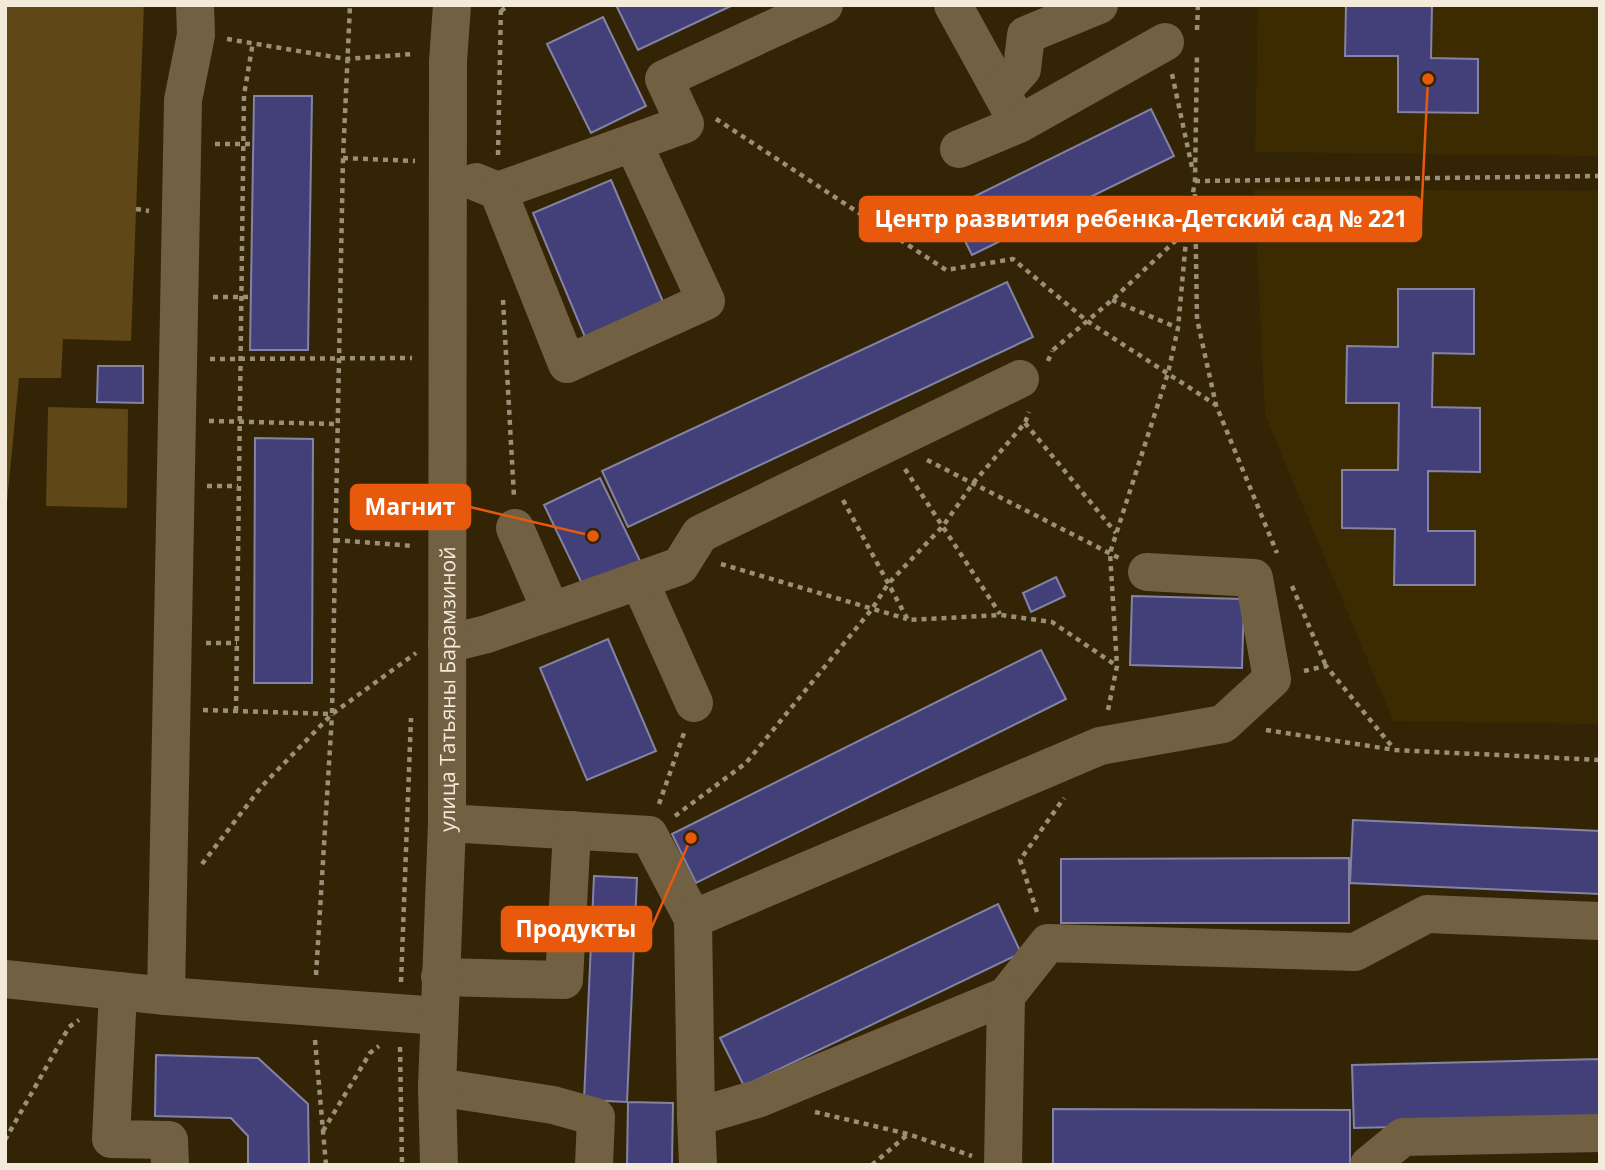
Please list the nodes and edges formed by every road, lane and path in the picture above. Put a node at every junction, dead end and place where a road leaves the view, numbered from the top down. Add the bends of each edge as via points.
1 (195, 5) edge
2 (350, 5) edge
3 (452, 5) edge
4 (509, 5) edge
5 (824, 5) edge
6 (953, 5) edge
7 (1099, 5) edge
8 (1198, 5) edge
9 (500, 12) dead end
10 (226, 39) dead end
11 (1186, 40) junction
12 (253, 42) junction
13 (413, 54) dead end
14 (346, 59) junction
15 (1010, 108) junction
16 (685, 124) junction
17 (633, 143) junction
18 (215, 144) dead end
19 (242, 144) junction
20 (253, 144) dead end
21 (959, 149) dead end
22 (343, 158) junction
23 (432, 166) junction
24 (1600, 176) edge
25 (1195, 181) junction
26 (498, 191) junction
27 (1187, 229) junction
28 (209, 297) dead end
29 (240, 298) junction
30 (250, 298) dead end
31 (1112, 300) junction
32 (1087, 321) junction
33 (1178, 328) junction
34 (1052, 351) junction
35 (412, 358) dead end
36 (208, 359) dead end
37 (240, 359) junction
38 (339, 360) junction
39 (1168, 373) junction
40 (1032, 384) junction
41 (1216, 405) junction
42 (206, 421) dead end
43 (238, 421) junction
44 (1025, 423) junction
45 (337, 424) junction
46 (888, 443) junction
47 (828, 472) junction
48 (974, 482) junction
49 (205, 486) dead end
50 (238, 486) junction
51 (943, 526) junction
52 (515, 528) dead end
53 (1116, 533) junction
54 (335, 540) junction
55 (413, 546) dead end
56 (1110, 553) junction
57 (688, 554) junction
58 (1279, 557) dead end
59 (1147, 572) joint
60 (639, 580) junction
61 (1289, 581) dead end
62 (888, 584) junction
63 (872, 609) junction
64 (551, 611) junction
65 (1001, 615) junction
66 (908, 620) junction
67 (202, 643) dead end
68 (237, 643) junction
69 (447, 644) junction
70 (1117, 666) junction
71 (1326, 666) junction
72 (412, 667) dead end
73 (1272, 678) junction
74 (694, 703) joint
75 (411, 708) dead end
76 (200, 710) dead end
77 (236, 711) junction
78 (332, 714) junction
79 (1223, 724) junction
80 (1100, 746) junction
81 (1395, 750) junction
82 (1600, 760) edge
83 (1068, 792) dead end
84 (447, 823) junction
85 (572, 830) junction
86 (649, 835) junction
87 (168, 907) junction
88 (693, 919) junction
89 (1600, 921) edge
90 (1048, 943) junction
91 (440, 977) junction
92 (5, 979) edge
93 (118, 992) junction
94 (166, 996) junction
95 (1006, 996) junction
96 (314, 1008) junction
97 (439, 1016) junction
98 (399, 1022) junction
99 (437, 1087) junction
100 (814, 1111) dead end
101 (696, 1117) junction
102 (323, 1131) junction
103 (1600, 1133) edge
104 (908, 1134) junction
105 (5, 1140) edge
106 (988, 1160) edge
107 (170, 1165) edge
108 (326, 1165) edge
109 (401, 1165) edge
110 (439, 1165) edge
111 (594, 1165) edge
112 (698, 1165) edge
113 (873, 1165) edge
114 (1369, 1165) edge

1 - 87 street via 196,35 183,100
2 - 14 path
3 - 23 street, улица Татьяны Барамзиной
4 - 9 path
5 - 16 street via 664,79
6 - 15 street
7 - 15 street via 1026,35
8 - 11 path
10 - 12 path
11 - 15 street
11 - 25 path
11 - 25 path
12 - 14 path
12 - 19 path
13 - 14 path
14 - 22 path
15 - 21 street
16 - 17 street
16 - 32 path via 715,119 946,270 1013,259
17 - 26 street
17 - 26 street via 706,300 567,364
18 - 19 path
19 - 20 path
19 - 29 path
22 - 23 path
22 - 38 path
23 - 26 street
23 - 69 street, улица Татьяны Барамзиной
24 - 25 path
25 - 27 path
25 - 41 path via 1197,318
27 - 31 path
27 - 33 path
28 - 29 path
29 - 30 path
29 - 37 path
31 - 32 path
31 - 33 path
32 - 34 path
32 - 39 path
33 - 39 path
34 - 40 path
34 - 40 path
35 - 38 path
36 - 37 path
37 - 38 path
37 - 43 path
38 - 45 path
39 - 41 path
39 - 53 path
40 - 44 path
40 - 46 street
41 - 58 path
42 - 43 path
43 - 45 path
43 - 50 path
44 - 48 path
44 - 53 path
45 - 54 path
46 - 47 street
46 - 48 path
46 - 51 path
47 - 57 street via 699,534
47 - 62 path
48 - 51 path
48 - 56 path
49 - 50 path
50 - 68 path
51 - 62 path
51 - 65 path
52 - 64 street
53 - 56 path
54 - 55 path
54 - 78 path
56 - 59 path
56 - 70 path
57 - 60 street via 680,566
57 - 63 path
59 - 73 street via 1254,578
60 - 64 street
60 - 74 street
61 - 71 path
62 - 63 path
62 - 66 path
63 - 66 path
63 - 86 path via 746,763
64 - 69 street
65 - 66 path
65 - 70 path via 1052,622
67 - 68 path
68 - 77 path
69 - 84 street, улица Татьяны Барамзиной
70 - 80 path
71 - 73 path
71 - 81 path
72 - 78 path via 413,654
73 - 79 street
74 - 86 path
75 - 98 path
76 - 77 path
77 - 78 path
78 - 87 path via 261,786
78 - 96 path
79 - 80 street
79 - 81 path
80 - 88 street
81 - 82 path
83 - 90 path via 1020,860
84 - 85 street
84 - 91 street, улица Татьяны Барамзиной
85 - 86 street
85 - 91 street via 564,980
86 - 88 street
87 - 94 street
88 - 101 street
89 - 90 street via 1427,914 1355,952
90 - 95 street
91 - 97 street, улица Татьяны Барамзиной
92 - 93 street
93 - 94 street
93 - 105 path via 69,1027
93 - 107 street via 111,1139 169,1140
94 - 96 street
95 - 101 street via 760,1098
95 - 106 street
96 - 98 street
96 - 102 path
97 - 98 street
97 - 99 street, улица Татьяны Барамзиной
98 - 102 path via 370,1053
98 - 109 path
99 - 110 street, улица Татьяны Барамзиной
99 - 111 street via 596,1116
100 - 104 path
101 - 112 street
102 - 108 path
103 - 114 street via 1404,1138
104 - 106 path
104 - 113 path

